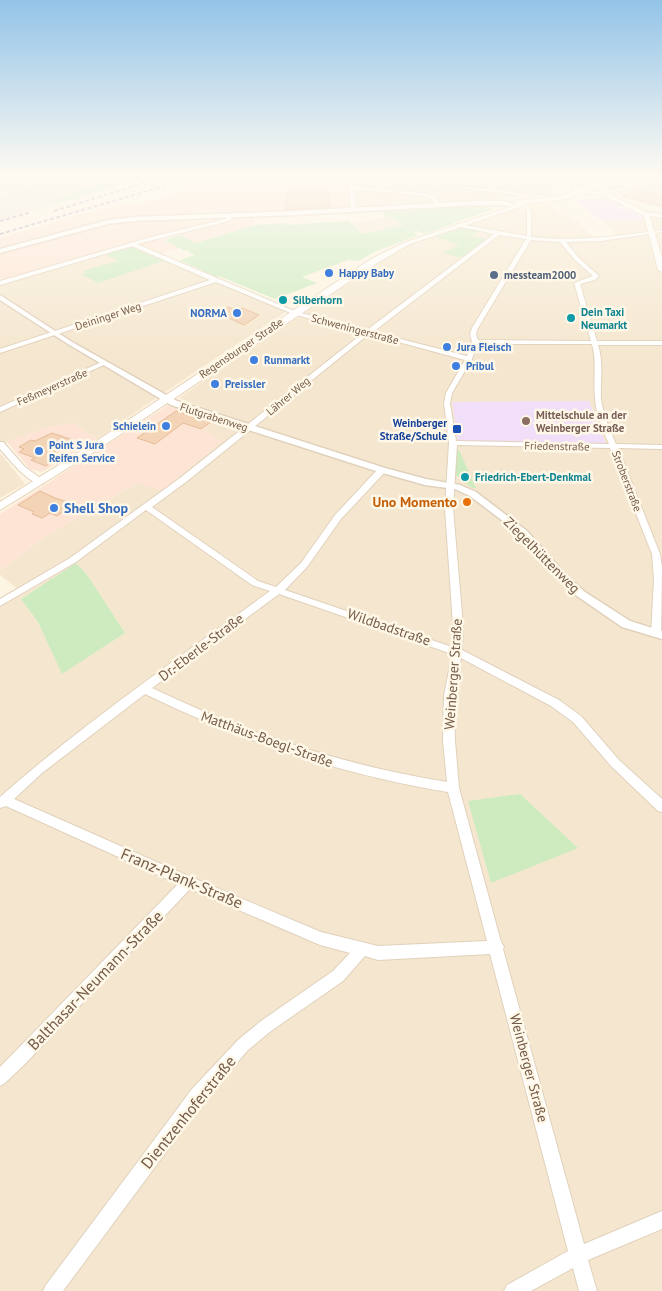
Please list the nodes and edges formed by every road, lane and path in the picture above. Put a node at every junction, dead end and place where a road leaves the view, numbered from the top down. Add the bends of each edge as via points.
1 (57, 236) edge
2 (163, 236) edge
3 (427, 236) edge
4 (494, 236) edge
5 (512, 236) edge
6 (624, 236) edge
7 (654, 236) edge
8 (530, 239) junction
9 (562, 241) junction
10 (133, 244) junction
11 (0, 251) edge
12 (662, 270) edge
13 (216, 280) junction
14 (0, 283) edge
15 (0, 297) edge
16 (295, 312) junction
17 (56, 333) junction
18 (367, 333) junction
19 (476, 342) junction
20 (662, 342) edge
21 (594, 343) junction
22 (0, 351) edge
23 (469, 359) junction
24 (104, 363) junction
25 (165, 399) junction
26 (0, 410) edge
27 (250, 428) junction
28 (0, 444) edge
29 (453, 444) junction
30 (614, 447) junction
31 (662, 447) edge
32 (382, 470) junction
33 (40, 482) junction
34 (450, 486) junction
35 (0, 507) edge
36 (147, 507) junction
37 (278, 591) junction
38 (0, 603) edge
39 (659, 634) edge
40 (457, 652) junction
41 (145, 690) junction
42 (453, 788) junction
43 (2, 802) edge
44 (662, 807) edge
45 (188, 882) junction
46 (496, 947) junction
47 (362, 950) junction
48 (0, 1078) edge
49 (662, 1220) edge
50 (579, 1255) junction
51 (52, 1291) edge
52 (513, 1291) edge
53 (588, 1291) edge

1 - 11 street
2 - 10 street
3 - 16 main road, Regensburger Straße via 387,253
4 - 18 street, Lährer Weg
5 - 8 street
6 - 9 street
7 - 12 main road
8 - 9 street
8 - 19 street, Weinberger Straße via 475,328
9 - 21 street, Stroberstraße via 596,276 577,283
10 - 13 street, Schweningerstraße
10 - 14 street
13 - 16 street, Schweningerstraße
13 - 17 street, Deininger Weg
15 - 17 street, Flutgrabenweg
16 - 18 street, Schweningerstraße
16 - 25 main road, Regensburger Straße
17 - 22 street, Deininger Weg
17 - 24 street, Flutgrabenweg
18 - 23 street, Schweningerstraße
18 - 27 street, Lährer Weg
19 - 21 street
19 - 23 street, Weinberger Straße
20 - 21 street
21 - 30 street, Stroberstraße via 598,355 598,400
23 - 29 street, Weinberger Straße via 447,399
24 - 25 street, Flutgrabenweg
24 - 26 street, Feßmeyerstraße
25 - 27 street, Flutgrabenweg
25 - 33 main road, Regensburger Straße
27 - 32 street, Flutgrabenweg
27 - 36 street, Lährer Weg
28 - 33 street via 22,469
29 - 30 street, Friedenstraße
29 - 34 street, Weinberger Straße
30 - 31 street, Friedenstraße
30 - 39 street, Stroberstraße via 656,554
32 - 34 street, Flutgrabenweg
32 - 37 street, Dr.-Eberle-Straße via 342,512 304,565
33 - 35 main road, Regensburger Straße
34 - 39 street, Ziegelhüttenweg via 473,494 514,524 581,594 619,620
34 - 40 street, Weinberger Straße via 448,508 458,626
36 - 37 street, Wildbadstraße via 255,582
36 - 38 street, Lährer Weg via 73,560
37 - 40 street, Wildbadstraße
37 - 41 street, Dr.-Eberle-Straße
40 - 42 street, Weinberger Straße via 449,696
40 - 44 street, Wildbadstraße via 567,711
41 - 42 street, Matthäus-Boegl-Straße via 286,749 413,783
41 - 43 street, Dr.-Eberle-Straße via 96,724
42 - 46 street, Weinberger Straße
43 - 45 street, Franz-Plank-Straße
45 - 47 street, Franz-Plank-Straße via 320,938
45 - 48 street, Balthasar-Neumann-Straße
46 - 47 street via 392,953
46 - 50 street, Weinberger Straße
47 - 51 street, Dientzenhoferstraße via 338,976 266,1026 230,1059 198,1095
49 - 50 street
50 - 52 street
50 - 53 street, Weinberger Straße

